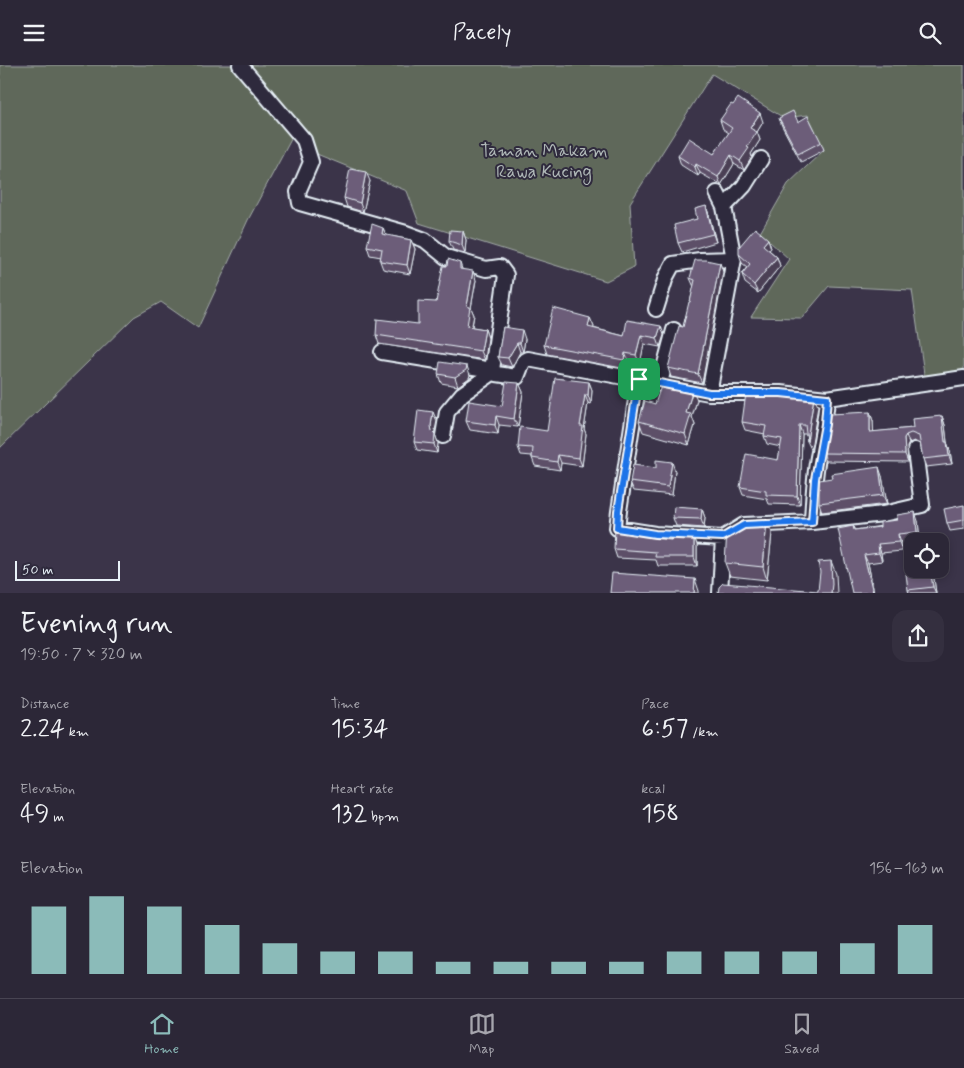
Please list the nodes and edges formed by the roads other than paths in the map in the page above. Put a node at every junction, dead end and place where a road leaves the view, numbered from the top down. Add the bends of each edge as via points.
1 (240, 65) edge
2 (762, 159) dead end
3 (717, 193) dead end
4 (724, 207) junction
5 (734, 259) junction
6 (656, 309) dead end
7 (674, 330) dead end
8 (382, 352) dead end
9 (493, 371) junction
10 (964, 378) edge
11 (639, 379) junction
12 (660, 383) junction
13 (709, 393) junction
14 (827, 398) junction
15 (443, 436) dead end
16 (915, 450) dead end
17 (812, 522) junction
18 (723, 537) junction
19 (720, 593) edge

1 - 9 street via 304,140 311,162 298,192 300,203 406,233 425,241 446,257 486,269 500,267 506,275
2 - 4 street via 744,186
3 - 4 street
4 - 5 street
5 - 6 street via 673,264
5 - 13 street
7 - 12 street
8 - 9 street
9 - 11 street via 517,377 523,362 528,359
9 - 15 street via 462,394 448,412
10 - 14 street
11 - 12 street
11 - 18 street via 617,528 655,534
12 - 13 street
13 - 14 street via 781,393
14 - 17 street
16 - 17 street via 922,505 883,514
17 - 18 street via 744,525
18 - 19 street

